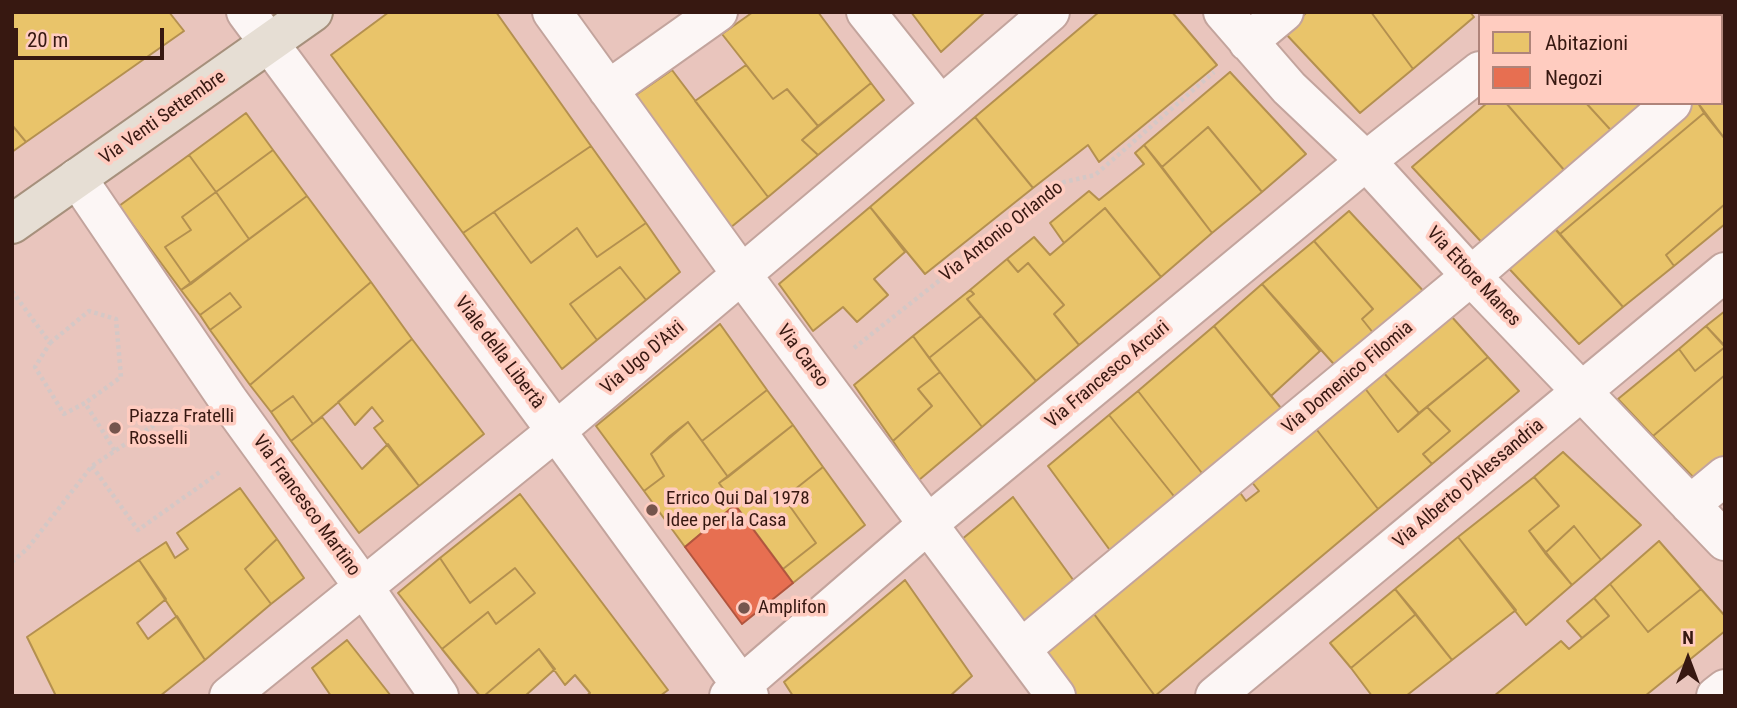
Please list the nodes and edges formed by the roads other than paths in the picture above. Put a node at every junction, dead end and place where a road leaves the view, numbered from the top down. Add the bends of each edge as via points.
1 (246, 12) edge
2 (313, 12) edge
3 (552, 12) edge
4 (718, 12) edge
5 (866, 12) edge
6 (1050, 12) edge
7 (1223, 12) edge
8 (1284, 12) edge
9 (1248, 42) junction
10 (269, 43) junction
11 (1478, 73) edge
12 (608, 90) junction
13 (1670, 105) edge
14 (942, 106) junction
15 (1366, 161) junction
16 (77, 178) junction
17 (12, 224) edge
18 (1725, 272) edge
19 (742, 275) junction
20 (1471, 276) junction
21 (1581, 391) junction
22 (556, 431) junction
23 (1725, 476) edge
24 (1690, 505) junction
25 (928, 524) junction
26 (1725, 541) edge
27 (363, 586) junction
28 (1021, 649) junction
29 (1725, 689) edge
30 (740, 692) edge
31 (229, 696) edge
32 (439, 696) edge
33 (1056, 696) edge
34 (1214, 696) edge
35 (1716, 696) edge

1 - 10 street, Viale della Libertà
2 - 10 main road, Via Venti Settembre
3 - 12 street, Via Carso
4 - 12 street
5 - 14 street
6 - 14 street, Via Ugo D'Atri
7 - 9 street, Via Ettore Manes
8 - 9 street
9 - 15 street, Via Ettore Manes
10 - 16 main road, Via Venti Settembre
10 - 22 street, Viale della Libertà
11 - 15 street, Via Francesco Arcuri
12 - 19 street, Via Carso
13 - 20 street, Via Domenico Filomia
14 - 19 street, Via Ugo D'Atri
15 - 20 street, Via Ettore Manes
15 - 25 street, Via Francesco Arcuri
16 - 17 main road, Via Venti Settembre
16 - 27 street, Via Francesco Martino
18 - 21 street, Via Alberto D'Alessandria
19 - 22 street, Via Ugo D'Atri
19 - 25 street, Via Carso
20 - 21 street, Via Ettore Manes
20 - 28 street, Via Domenico Filomia
21 - 24 street, Via Ettore Manes
21 - 34 street, Via Alberto D'Alessandria
22 - 27 street, Via Ugo D'Atri
22 - 30 street, Viale della Libertà
23 - 24 street
24 - 26 street, Via Ettore Manes
25 - 28 street, Via Carso
25 - 30 street, Via Francesco Arcuri
27 - 31 street, Via Ugo D'Atri
27 - 32 street, Via Francesco Martino
28 - 33 street, Via Carso
29 - 35 street

